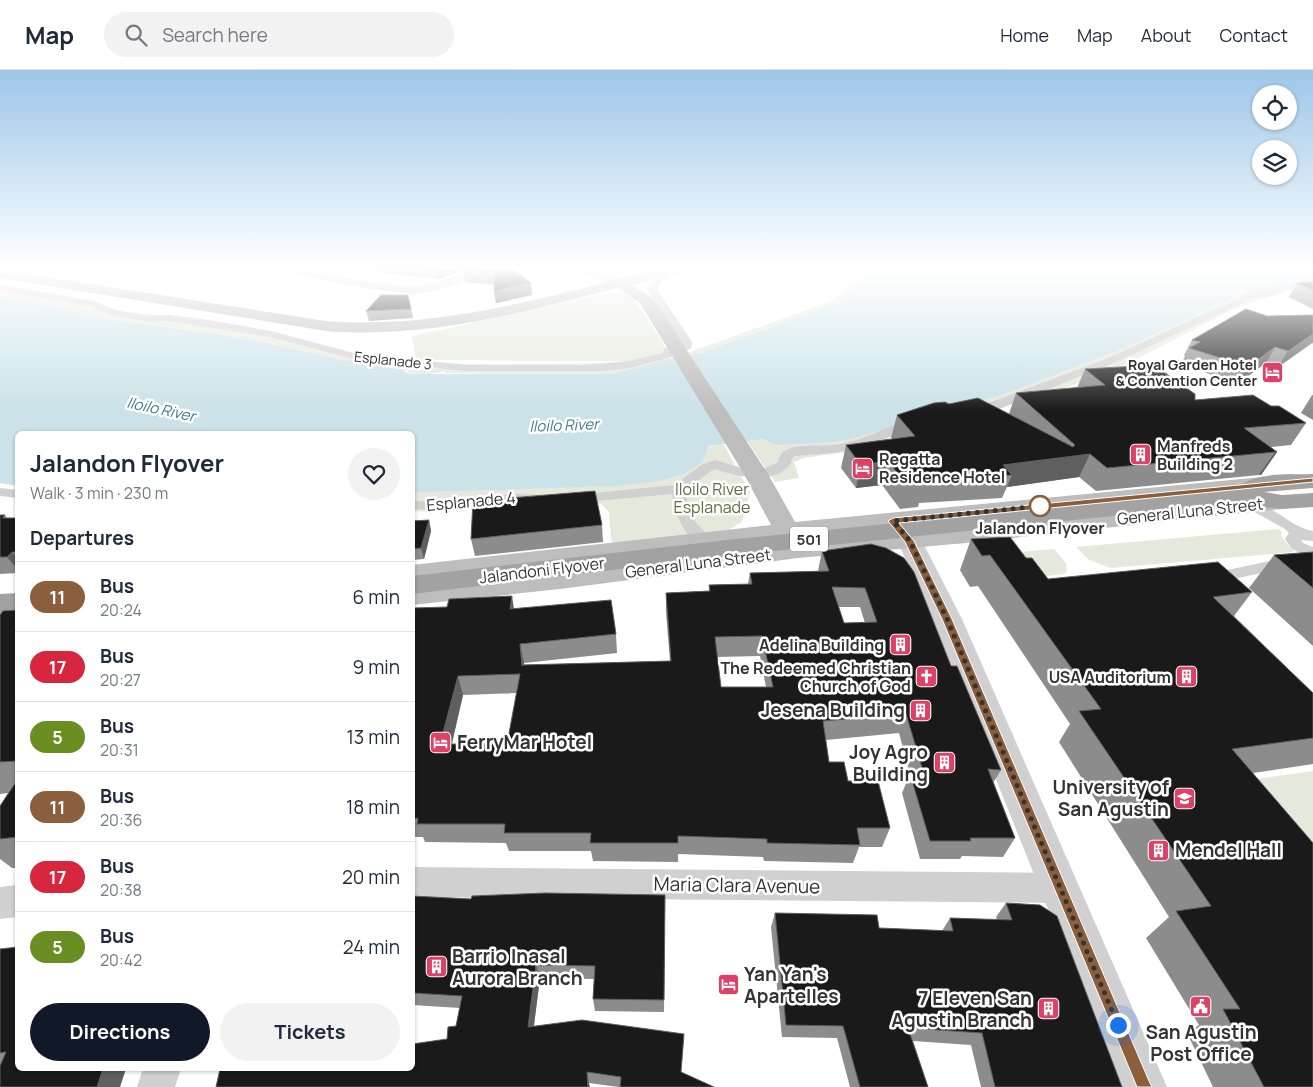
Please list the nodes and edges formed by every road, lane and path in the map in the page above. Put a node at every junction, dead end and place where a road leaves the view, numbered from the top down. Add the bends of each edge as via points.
1 (133, 315) edge
2 (268, 315) edge
3 (487, 315) edge
4 (656, 315) edge
5 (668, 315) edge
6 (1208, 315) edge
7 (958, 416) edge
8 (925, 420) edge
9 (756, 474) junction
10 (1313, 481) edge
11 (679, 489) junction
12 (0, 492) edge
13 (15, 494) edge
14 (1251, 495) junction
15 (1313, 500) edge
16 (1282, 502) joint
17 (415, 505) edge
18 (901, 531) junction
19 (1306, 535) edge
20 (704, 540) junction
21 (792, 541) junction
22 (1313, 555) edge
23 (1206, 580) edge
24 (417, 584) edge
25 (15, 603) edge
26 (0, 604) edge
27 (15, 621) edge
28 (0, 622) edge
29 (415, 882) edge
30 (1062, 888) junction
31 (15, 901) edge
32 (0, 903) edge
33 (161, 1071) edge
34 (156, 1087) edge
35 (1143, 1087) edge

1 - 5 street, Esplanade 3 via 228,326 356,357 466,368 577,369 651,360 668,355 668,350 687,347 688,342
2 - 3 main road via 355,329 423,327
4 - 9 main road
6 - 7 street via 1112,360 993,407
8 - 9 street via 862,444 790,452 780,468
9 - 11 street via 733,471 715,464
9 - 21 main road
10 - 14 highway, General Luna Street / 501
11 - 17 street, Esplanade 4 via 564,500 523,496 448,505
11 - 20 street via 680,507 687,523
12 - 13 street
14 - 16 main road, General Luna Street / 501
14 - 18 main road, General Luna Street / 501 via 1050,525
14 - 19 street
14 - 24 highway, Jalandoni Flyover / 501 via 736,547
15 - 16 highway, General Luna Street / 501
18 - 21 main road, General Luna Street / 501
18 - 30 street via 947,619
19 - 22 street via 1294,536 1294,542
20 - 21 main road, General Luna Street / 501
20 - 24 main road, General Luna Street / 501
21 - 24 main road, General Luna Street / 501 via 560,580
22 - 23 street
25 - 26 highway
27 - 28 highway
29 - 30 street, Maria Clara Avenue
30 - 35 street
31 - 32 street
33 - 34 street

